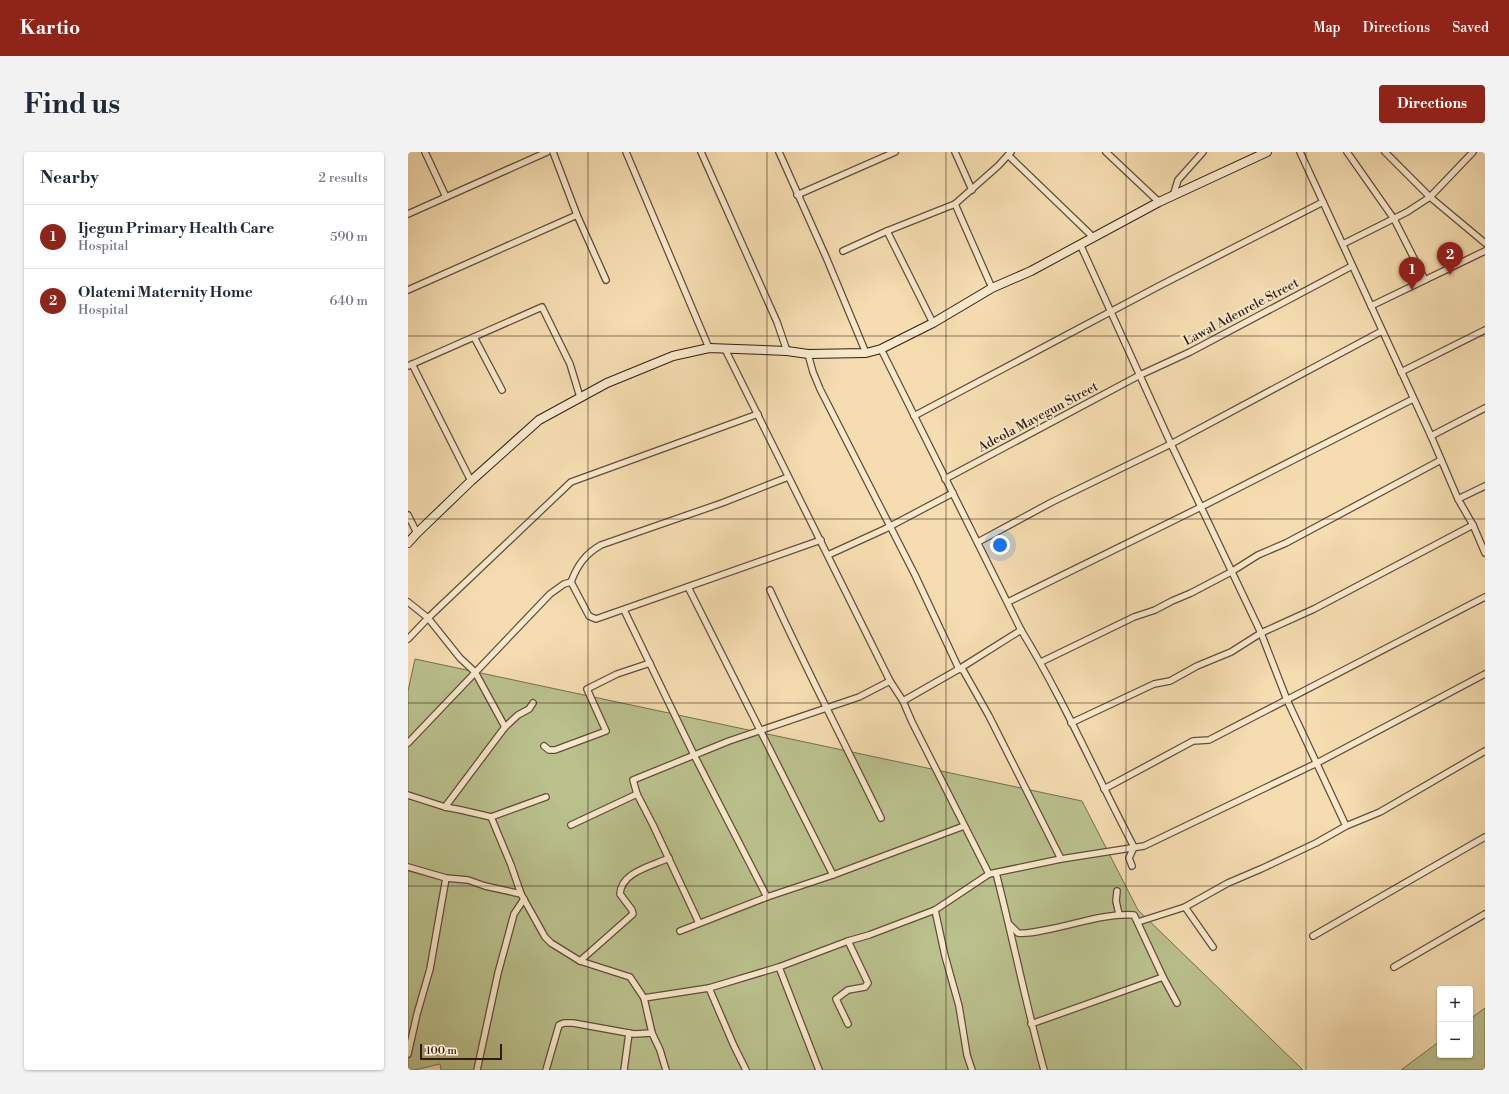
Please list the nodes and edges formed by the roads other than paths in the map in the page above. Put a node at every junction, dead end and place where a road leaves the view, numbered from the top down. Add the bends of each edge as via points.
1 (424, 152) edge
2 (547, 152) edge
3 (553, 152) edge
4 (626, 152) edge
5 (701, 152) edge
6 (779, 152) edge
7 (895, 152) edge
8 (955, 152) edge
9 (1106, 152) edge
10 (1203, 152) edge
11 (1267, 152) edge
12 (1300, 152) edge
13 (1347, 152) edge
14 (1385, 152) edge
15 (1473, 152) edge
16 (1010, 154) edge
17 (972, 190) junction
18 (798, 195) junction
19 (446, 197) junction
20 (1173, 197) junction
21 (1430, 197) junction
22 (1159, 202) junction
23 (1323, 202) junction
24 (955, 204) junction
25 (408, 214) edge
26 (577, 215) junction
27 (1394, 219) junction
28 (887, 231) junction
29 (1093, 237) junction
30 (1485, 243) edge
31 (1080, 244) junction
32 (1343, 244) junction
33 (843, 251) dead end
34 (1485, 251) edge
35 (1352, 266) junction
36 (606, 280) dead end
37 (1425, 280) junction
38 (992, 288) junction
39 (408, 290) edge
40 (1370, 306) junction
41 (1111, 312) junction
42 (933, 323) junction
43 (1485, 330) edge
44 (1382, 331) junction
45 (474, 337) junction
46 (709, 348) junction
47 (725, 349) junction
48 (881, 349) junction
49 (787, 351) junction
50 (866, 352) junction
51 (808, 354) junction
52 (410, 365) edge
53 (1401, 372) junction
54 (1140, 375) junction
55 (502, 390) dead end
56 (580, 397) junction
57 (1413, 399) junction
58 (1485, 408) edge
59 (758, 414) junction
60 (914, 416) junction
61 (1431, 436) junction
62 (1171, 444) junction
63 (1441, 460) junction
64 (788, 477) junction
65 (945, 479) junction
66 (471, 481) junction
67 (1485, 486) edge
68 (953, 493) junction
69 (1458, 499) junction
70 (1201, 507) junction
71 (408, 515) edge
72 (1472, 525) junction
73 (890, 526) junction
74 (417, 533) junction
75 (821, 540) junction
76 (978, 542) junction
77 (408, 543) edge
78 (1485, 553) edge
79 (828, 555) junction
80 (1231, 572) junction
81 (571, 582) junction
82 (688, 587) junction
83 (770, 590) dead end
84 (1485, 597) edge
85 (408, 602) edge
86 (1008, 602) junction
87 (624, 610) junction
88 (428, 618) junction
89 (1022, 630) junction
90 (1261, 633) junction
91 (408, 639) edge
92 (1041, 662) junction
93 (650, 663) junction
94 (959, 669) junction
95 (474, 672) junction
96 (1485, 674) edge
97 (890, 681) junction
98 (1287, 700) junction
99 (903, 701) junction
100 (533, 703) dead end
101 (828, 708) junction
102 (1071, 723) junction
103 (505, 727) junction
104 (761, 730) junction
105 (408, 743) edge
106 (544, 746) dead end
107 (1485, 751) edge
108 (694, 755) junction
109 (1317, 763) junction
110 (1104, 789) junction
111 (637, 794) junction
112 (408, 795) edge
113 (546, 797) dead end
114 (445, 807) junction
115 (491, 817) junction
116 (881, 818) dead end
117 (571, 825) dead end
118 (964, 826) junction
119 (1346, 826) junction
120 (1485, 837) edge
121 (1134, 847) junction
122 (669, 858) junction
123 (1061, 859) junction
124 (1132, 866) dead end
125 (408, 867) edge
126 (996, 873) junction
127 (989, 874) junction
128 (833, 875) junction
129 (446, 878) junction
130 (1117, 891) dead end
131 (523, 897) junction
132 (767, 897) junction
133 (1185, 907) junction
134 (935, 910) junction
135 (1119, 914) junction
136 (1485, 914) edge
137 (1138, 922) junction
138 (699, 923) junction
139 (1010, 924) junction
140 (680, 931) dead end
141 (1312, 936) dead end
142 (848, 941) junction
143 (1213, 947) dead end
144 (580, 961) junction
145 (778, 967) junction
146 (1394, 967) dead end
147 (1163, 977) junction
148 (709, 988) junction
149 (644, 998) junction
150 (1177, 1003) dead end
151 (848, 1024) dead end
152 (1031, 1024) junction
153 (629, 1033) junction
154 (652, 1033) junction
155 (408, 1054) edge
156 (478, 1070) edge
157 (546, 1070) edge
158 (624, 1070) edge
159 (666, 1070) edge
160 (746, 1070) edge
161 (819, 1070) edge
162 (972, 1070) edge
163 (1044, 1070) edge

1 - 19 street
2 - 19 street
3 - 26 street
4 - 46 street
5 - 49 street via 777,322
6 - 18 street
7 - 18 street
8 - 17 street
9 - 22 street
10 - 20 street via 1178,180
11 - 20 street
12 - 23 street
13 - 27 street
14 - 21 street
15 - 21 street
16 - 17 street
16 - 29 street
17 - 24 street
18 - 50 street
19 - 25 street
20 - 22 street
21 - 27 street
21 - 30 street
22 - 29 street
23 - 32 street
23 - 41 street
24 - 28 street
24 - 38 street
26 - 36 street
26 - 39 street
27 - 32 street
27 - 37 street
28 - 33 street
28 - 42 street
29 - 31 street
31 - 38 street
31 - 41 street
32 - 35 street
34 - 37 street
35 - 40 street
35 - 54 street, Lawal Adenrele Street via 1190,352
37 - 40 street
38 - 42 street
40 - 44 street
41 - 54 street
41 - 60 street
42 - 48 street
43 - 53 street
44 - 53 street
44 - 62 street
45 - 52 street
45 - 55 street
45 - 56 street via 542,307 570,364
46 - 47 street
46 - 56 street via 673,356 626,374
47 - 49 street
47 - 59 street
48 - 50 street
48 - 60 street
49 - 51 street
50 - 51 street
51 - 73 street via 820,389
52 - 66 street
53 - 57 street
54 - 62 street
54 - 65 street, Adeola Mayegun Street
56 - 66 street via 539,420
57 - 61 street
57 - 70 street
58 - 61 street
59 - 64 street
59 - 88 street via 571,482
60 - 65 street
61 - 63 street
62 - 70 street
62 - 76 street via 1052,502
63 - 69 street
63 - 80 street via 1286,543 1258,555
64 - 75 street
64 - 81 street via 601,545 591,550 579,564
65 - 68 street
66 - 74 street
67 - 69 street
68 - 73 street
68 - 76 street
69 - 72 street
70 - 80 street
70 - 86 street
71 - 74 street
72 - 78 street
72 - 90 street via 1314,609
73 - 79 street
73 - 94 street
74 - 77 street
75 - 79 street
75 - 82 street
76 - 86 street
79 - 97 street
80 - 90 street
80 - 92 street
81 - 87 street via 592,618
81 - 95 street via 550,594
82 - 87 street
82 - 104 street
83 - 101 street via 798,652
84 - 98 street
85 - 88 street
86 - 89 street
87 - 93 street
88 - 91 street
88 - 95 street
89 - 92 street
89 - 94 street
90 - 98 street
90 - 102 street via 1231,652 1170,681 1154,684
92 - 102 street
93 - 106 street via 617,674 587,689 606,731 555,750 549,750
93 - 108 street
94 - 99 street
94 - 123 street via 963,670 989,716
95 - 103 street
95 - 105 street
96 - 109 street
97 - 99 street
97 - 101 street via 859,697
98 - 109 street
98 - 110 street via 1209,740 1193,741
99 - 118 street
100 - 103 street
101 - 104 street
101 - 116 street
102 - 110 street
103 - 114 street
104 - 108 street
104 - 128 street
107 - 119 street via 1380,812
108 - 111 street via 633,780
108 - 132 street
109 - 119 street
109 - 121 street via 1156,841
110 - 121 street
111 - 117 street
111 - 122 street
112 - 114 street
113 - 115 street
114 - 115 street
115 - 131 street
118 - 127 street
118 - 128 street
119 - 133 street via 1316,843 1228,883
120 - 141 street
121 - 123 street
121 - 124 street via 1129,858
122 - 138 street
122 - 144 street via 630,876 621,885 620,894 633,914
123 - 126 street
125 - 129 street
126 - 127 street
126 - 139 street
127 - 134 street
128 - 132 street
129 - 131 street via 468,880
129 - 155 street via 430,969
130 - 135 street
131 - 144 street via 550,943
131 - 156 street via 514,914 498,973
132 - 138 street
133 - 137 street
133 - 143 street
134 - 142 street
134 - 162 street
135 - 137 street via 1134,915
135 - 139 street via 1025,934 1018,933
136 - 146 street
137 - 147 street
138 - 140 street
139 - 152 street
142 - 145 street
142 - 151 street via 868,983 866,987 848,990 836,999
144 - 149 street via 630,977
145 - 148 street
145 - 161 street
147 - 150 street
147 - 152 street
148 - 149 street
148 - 160 street
149 - 154 street
152 - 163 street
153 - 154 street
153 - 157 street via 578,1023 559,1025
153 - 158 street
154 - 159 street

